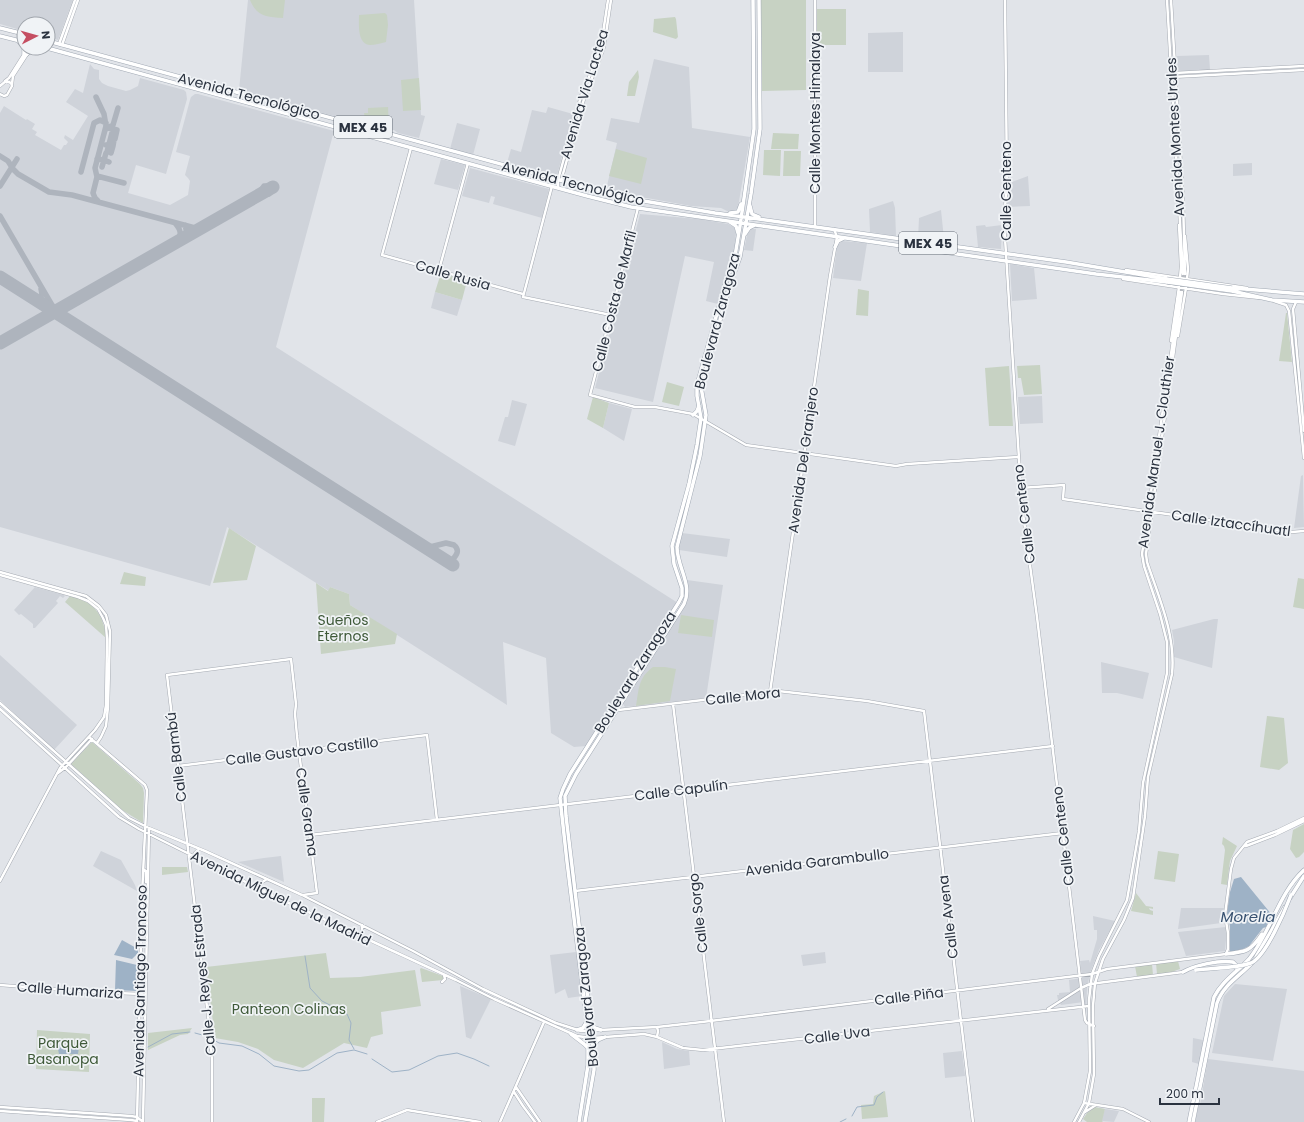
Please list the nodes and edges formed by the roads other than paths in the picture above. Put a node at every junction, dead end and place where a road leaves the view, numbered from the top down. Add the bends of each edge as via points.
1 (75, 0) edge
2 (78, 0) edge
3 (608, 0) edge
4 (611, 0) edge
5 (753, 0) edge
6 (759, 0) edge
7 (815, 0) edge
8 (1005, 0) edge
9 (1167, 0) edge
10 (1171, 0) edge
11 (0, 28) edge
12 (16, 32) edge
13 (0, 36) edge
14 (14, 40) edge
15 (56, 43) edge
16 (61, 44) junction
17 (56, 50) edge
18 (101, 55) junction
19 (25, 56) edge
20 (99, 62) junction
21 (1304, 66) edge
22 (1304, 70) edge
23 (1172, 75) junction
24 (1176, 75) junction
25 (11, 77) junction
26 (5, 81) junction
27 (12, 84) junction
28 (206, 84) junction
29 (0, 86) edge
30 (204, 91) junction
31 (0, 94) edge
32 (411, 148) junction
33 (468, 163) junction
34 (560, 181) junction
35 (552, 186) junction
36 (558, 188) junction
37 (743, 202) junction
38 (749, 203) junction
39 (638, 208) junction
40 (680, 208) junction
41 (689, 209) junction
42 (1181, 209) junction
43 (670, 213) junction
44 (724, 214) junction
45 (686, 215) junction
46 (742, 216) junction
47 (747, 217) junction
48 (766, 219) junction
49 (728, 221) junction
50 (741, 223) junction
51 (746, 223) junction
52 (786, 223) junction
53 (794, 224) junction
54 (756, 225) junction
55 (815, 227) junction
56 (785, 229) junction
57 (834, 229) junction
58 (793, 230) junction
59 (837, 237) junction
60 (743, 238) junction
61 (844, 238) junction
62 (738, 239) junction
63 (916, 241) junction
64 (925, 242) junction
65 (835, 247) junction
66 (913, 248) junction
67 (923, 249) junction
68 (1006, 254) junction
69 (1006, 261) junction
70 (1066, 262) junction
71 (1066, 269) junction
72 (439, 270) junction
73 (1110, 270) junction
74 (1184, 274) tunnel mouth
75 (1107, 275) junction
76 (1136, 276) junction
77 (1180, 278) junction
78 (1187, 278) junction
79 (1172, 286) junction
80 (1179, 287) junction
81 (1186, 288) junction
82 (1232, 290) junction
83 (1253, 290) junction
84 (1180, 292) junction
85 (1285, 293) junction
86 (1304, 294) edge
87 (523, 296) junction
88 (1262, 298) junction
89 (1296, 302) junction
90 (1304, 302) edge
91 (1288, 304) junction
92 (1292, 309) junction
93 (611, 316) junction
94 (1294, 343) junction
95 (1173, 346) junction
96 (699, 405) junction
97 (693, 414) junction
98 (701, 418) junction
99 (706, 421) junction
100 (1304, 431) edge
101 (804, 454) junction
102 (1018, 457) junction
103 (1304, 458) edge
104 (1020, 488) junction
105 (1150, 512) junction
106 (1304, 531) edge
107 (0, 572) edge
108 (0, 575) edge
109 (167, 676) joint
110 (770, 692) junction
111 (0, 703) edge
112 (673, 704) junction
113 (0, 709) edge
114 (610, 711) junction
115 (616, 711) junction
116 (924, 711) joint
117 (90, 738) junction
118 (97, 743) junction
119 (1053, 746) junction
120 (299, 751) junction
121 (930, 761) junction
122 (65, 762) junction
123 (62, 765) junction
124 (68, 765) junction
125 (178, 766) junction
126 (66, 767) junction
127 (58, 773) junction
128 (684, 790) junction
129 (562, 805) junction
130 (1304, 818) edge
131 (437, 820) junction
132 (1304, 822) edge
133 (145, 826) junction
134 (149, 828) junction
135 (145, 832) junction
136 (1063, 833) junction
137 (148, 834) junction
138 (310, 835) junction
139 (186, 838) joint
140 (180, 841) junction
141 (187, 844) junction
142 (1244, 846) junction
143 (176, 847) junction
144 (196, 847) junction
145 (940, 847) junction
146 (200, 849) junction
147 (181, 850) junction
148 (189, 854) junction
149 (196, 857) junction
150 (143, 869) junction
151 (1304, 870) edge
152 (1304, 876) edge
153 (694, 877) junction
154 (268, 879) junction
155 (0, 882) edge
156 (147, 888) junction
157 (260, 889) junction
158 (573, 892) junction
159 (1291, 894) junction
160 (302, 895) junction
161 (362, 925) junction
162 (1268, 927) junction
163 (357, 935) junction
164 (1226, 954) junction
165 (1099, 956) junction
166 (1101, 964) junction
167 (1099, 968) junction
168 (1107, 969) junction
169 (1183, 972) junction
170 (1097, 973) junction
171 (1092, 974) junction
172 (1232, 974) junction
173 (444, 975) junction
174 (1080, 976) junction
175 (442, 982) dead end
176 (1093, 984) junction
177 (0, 985) edge
178 (1081, 988) junction
179 (957, 990) junction
180 (140, 994) junction
181 (1058, 1004) junction
182 (1083, 1006) junction
183 (1089, 1006) junction
184 (1061, 1009) junction
185 (1046, 1010) junction
186 (145, 1014) junction
187 (586, 1020) junction
188 (712, 1021) junction
189 (960, 1021) junction
190 (544, 1022) junction
191 (591, 1024) junction
192 (1089, 1024) junction
193 (1094, 1026) junction
194 (657, 1027) junction
195 (578, 1030) junction
196 (601, 1030) junction
197 (590, 1031) junction
198 (573, 1035) junction
199 (657, 1036) junction
200 (605, 1037) junction
201 (588, 1038) junction
202 (592, 1038) junction
203 (1204, 1046) junction
204 (593, 1047) junction
205 (588, 1050) junction
206 (715, 1050) junction
207 (1205, 1062) junction
208 (516, 1087) junction
209 (1195, 1088) junction
210 (514, 1091) junction
211 (1084, 1103) junction
212 (1089, 1104) junction
213 (1097, 1104) junction
214 (1196, 1105) junction
215 (0, 1107) edge
216 (0, 1111) edge
217 (143, 1111) junction
218 (1085, 1112) junction
219 (137, 1118) junction
220 (131, 1120) junction
221 (137, 1122) edge
222 (143, 1122) edge
223 (212, 1122) edge
224 (377, 1122) edge
225 (480, 1122) edge
226 (500, 1122) edge
227 (535, 1122) edge
228 (540, 1122) edge
229 (578, 1122) edge
230 (585, 1122) edge
231 (724, 1122) edge
232 (973, 1122) edge
233 (1074, 1122) edge
234 (1079, 1122) edge
235 (1149, 1122) edge
236 (1189, 1122) edge
237 (1192, 1122) edge

1 - 16 main road
2 - 16 main road
3 - 34 main road, Avenida Via Lactea via 601,46 581,96
4 - 34 main road, Avenida Via Lactea via 602,54 586,92
5 - 37 main road, Boulevard Zaragoza via 754,129
6 - 38 main road, Boulevard Zaragoza via 760,129
7 - 55 main road, Calle Montes Himalaya
8 - 68 main road, Calle Centeno
9 - 23 main road, Avenida Montes Urales
10 - 24 main road, Avenida Montes Urales
11 - 12 main road
13 - 14 main road
15 - 16 main road, Avenida Tecnológico / MEX 45
16 - 18 main road, Avenida Tecnológico / MEX 45
17 - 20 main road, Avenida Tecnológico / MEX 45
18 - 20 main road
18 - 28 main road, Avenida Tecnológico / MEX 45
19 - 25 main road
20 - 30 main road, Avenida Tecnológico / MEX 45
21 - 24 main road
22 - 24 main road
23 - 24 main road
23 - 42 main road, Avenida Montes Urales
24 - 42 main road, Avenida Montes Urales
25 - 26 main road
25 - 27 main road
26 - 27 main road
26 - 29 main road
27 - 31 main road via 7,95
28 - 30 main road
28 - 34 main road, Avenida Tecnológico / MEX 45
30 - 32 main road, Avenida Tecnológico / MEX 45
32 - 33 main road, Avenida Tecnológico / MEX 45
32 - 72 main road, Calle Rusia via 382,255
33 - 35 main road, Avenida Tecnológico / MEX 45
33 - 72 main road
34 - 36 main road, Avenida Via Lactea
34 - 40 main road, Avenida Tecnológico / MEX 45 via 626,198
35 - 36 main road, Avenida Tecnológico / MEX 45
35 - 87 main road
36 - 39 main road, Avenida Tecnológico / MEX 45
37 - 44 main road via 737,212
37 - 46 main road, Boulevard Zaragoza
38 - 47 main road, Boulevard Zaragoza
38 - 48 main road via 752,214
39 - 43 main road, Avenida Tecnológico / MEX 45
39 - 93 main road, Calle Costa de Marfil
40 - 41 main road, Avenida Tecnológico / MEX 45
40 - 43 main road via 678,212
41 - 44 main road, Avenida Tecnológico / MEX 45
41 - 45 main road via 685,211
42 - 74 main road, Avenida Montes Urales
42 - 77 main road via 1178,215
42 - 78 main road
43 - 45 main road, Avenida Tecnológico / MEX 45
44 - 46 main road, Avenida Tecnológico / MEX 45
45 - 49 main road, Avenida Tecnológico / MEX 45
46 - 47 main road, Avenida Tecnológico / MEX 45
46 - 50 main road, Boulevard Zaragoza
47 - 48 main road, Avenida Tecnológico / MEX 45
47 - 51 main road, Boulevard Zaragoza
48 - 52 main road, Avenida Tecnológico / MEX 45
49 - 50 main road, Avenida Tecnológico / MEX 45
49 - 62 main road via 736,226
50 - 51 main road, Avenida Tecnológico / MEX 45
50 - 62 main road, Boulevard Zaragoza
51 - 54 main road, Avenida Tecnológico / MEX 45
51 - 60 main road, Boulevard Zaragoza
52 - 53 main road, Avenida Tecnológico / MEX 45
52 - 56 main road
53 - 55 main road, Avenida Tecnológico / MEX 45
53 - 58 main road
54 - 56 main road, Avenida Tecnológico / MEX 45
54 - 60 main road via 747,230
55 - 57 main road, Avenida Tecnológico / MEX 45
56 - 58 main road, Avenida Tecnológico / MEX 45
57 - 59 main road
57 - 63 main road, Avenida Tecnológico / MEX 45
58 - 59 main road, Avenida Tecnológico / MEX 45
59 - 61 main road, Avenida Tecnológico / MEX 45
59 - 65 main road, Avenida Del Granjero
60 - 99 main road, Boulevard Zaragoza via 740,257 701,388
61 - 65 main road via 838,241
61 - 66 main road, Avenida Tecnológico / MEX 45
62 - 96 main road, Boulevard Zaragoza via 698,381
63 - 64 main road, Avenida Tecnológico / MEX 45
63 - 66 main road
64 - 67 main road via 921,245
64 - 68 main road, Avenida Tecnológico / MEX 45
65 - 101 main road, Avenida Del Granjero
66 - 67 main road, Avenida Tecnológico / MEX 45
67 - 69 main road, Avenida Tecnológico / MEX 45
68 - 69 main road, Calle Centeno
68 - 70 main road, Avenida Tecnológico / MEX 45
69 - 71 main road, Avenida Tecnológico / MEX 45
69 - 102 main road, Calle Centeno
70 - 71 main road
70 - 73 main road, Avenida Tecnológico / MEX 45
71 - 75 main road, Avenida Tecnológico / MEX 45
72 - 87 main road, Calle Rusia
73 - 76 main road, Avenida Tecnológico / MEX 45
73 - 77 main road, Avenida Tecnológico
75 - 76 main road, Avenida Tecnológico / MEX 45
75 - 79 main road, Avenida Tecnológico
76 - 82 main road, Avenida Tecnológico / MEX 45, bridge
77 - 78 main road, Avenida Tecnológico
77 - 80 main road
78 - 81 main road
78 - 83 main road, Avenida Tecnológico
79 - 80 main road, Avenida Tecnológico
79 - 84 main road
80 - 81 main road, Avenida Tecnológico
80 - 84 main road
81 - 88 main road, Avenida Tecnológico
81 - 95 main road via 1178,338
82 - 83 main road, Avenida Tecnológico / MEX 45
82 - 88 main road, Avenida Tecnológico / MEX 45
83 - 85 main road, Avenida Tecnológico / MEX 45
84 - 95 main road via 1171,338
85 - 86 main road, Avenida Tecnológico / MEX 45
85 - 91 main road
87 - 93 main road, Calle Rusia
88 - 91 main road, Avenida Tecnológico / MEX 45
89 - 90 main road, Avenida Tecnológico / MEX 45
89 - 91 main road, Avenida Tecnológico / MEX 45
89 - 92 main road
91 - 92 main road
91 - 94 main road
92 - 94 main road
93 - 97 main road, Calle Costa de Marfil via 590,395 635,407 655,407
94 - 100 main road
94 - 103 main road
95 - 105 main road, Avenida Manuel J. Clouthier
96 - 97 main road via 698,411
96 - 98 main road, Boulevard Zaragoza
97 - 98 main road
98 - 99 main road
98 - 114 main road, Boulevard Zaragoza via 694,466 672,544 673,559 682,588 681,599
99 - 101 main road via 746,445
99 - 115 main road, Boulevard Zaragoza via 699,462 677,544 687,587 684,604
101 - 102 main road via 894,466
101 - 110 main road, Avenida Del Granjero
102 - 104 main road, Calle Centeno
104 - 105 main road, Calle Iztaccíhuatl via 1064,485 1063,499
104 - 119 main road, Calle Centeno
105 - 106 main road, Calle Iztaccíhuatl via 1290,532
105 - 165 main road, Avenida Manuel J. Clouthier via 1142,557 1167,642 1167,673 1143,784 1127,900
105 - 166 main road, Avenida Manuel J. Clouthier via 1146,560 1170,634 1172,674 1148,777 1133,898
107 - 118 main road via 86,596 106,615 110,631 108,707 106,726
108 - 117 main road via 83,599 102,615 107,639 105,709
109 - 120 main road, Calle Grama via 291,659
109 - 125 main road, Calle Bambú
110 - 112 main road, Calle Mora
110 - 116 main road, Calle Mora via 786,691
111 - 122 main road, Avenida Miguel de la Madrid
112 - 115 main road, Calle Mora
112 - 128 main road, Calle Sorgo
113 - 123 main road, Avenida Miguel de la Madrid
114 - 115 main road, Calle Mora
114 - 129 main road, Boulevard Zaragoza via 565,784 561,792
115 - 129 main road, Boulevard Zaragoza via 570,783
116 - 121 main road, Calle Avena
117 - 118 main road
117 - 122 main road
117 - 124 main road
118 - 133 main road, Avenida Santiago Troncoso via 146,786
119 - 121 main road, Calle Capulín
119 - 136 main road, Calle Centeno
120 - 125 main road, Calle Gustavo Castillo
120 - 131 main road, Calle Gustavo Castillo via 427,735
120 - 138 main road, Calle Grama
121 - 128 main road, Calle Capulín
121 - 145 main road, Calle Avena
122 - 123 main road
122 - 124 main road, Avenida Miguel de la Madrid
123 - 126 main road, Avenida Miguel de la Madrid
123 - 127 main road
124 - 126 main road
124 - 133 main road, Avenida Miguel de la Madrid via 122,813
125 - 139 main road, Calle Bambú
126 - 127 main road
126 - 135 main road, Avenida Miguel de la Madrid via 119,817
127 - 155 main road
128 - 129 main road, Calle Capulín
128 - 153 main road, Calle Sorgo
129 - 131 main road, Calle Capulín
129 - 158 main road, Boulevard Zaragoza
130 - 142 main road via 1247,842
131 - 138 main road, Calle Capulín
132 - 142 main road
133 - 134 main road, Avenida Miguel de la Madrid
133 - 135 main road, Avenida Santiago Troncoso
134 - 137 main road, Avenida Santiago Troncoso
134 - 140 main road, Avenida Miguel de la Madrid
135 - 137 main road, Avenida Miguel de la Madrid
135 - 150 main road, Avenida Santiago Troncoso
136 - 145 main road, Avenida Garambullo
136 - 174 main road, Calle Centeno
137 - 143 main road, Avenida Miguel de la Madrid
137 - 156 main road, Avenida Santiago Troncoso
138 - 160 main road, Calle Grama via 318,893
139 - 141 main road, Calle J. Reyes Estrada
140 - 141 main road, Avenida Miguel de la Madrid
140 - 143 main road via 180,846
141 - 144 main road, Avenida Miguel de la Madrid
141 - 147 main road via 186,848
141 - 148 main road, Calle J. Reyes Estrada
142 - 164 main road via 1232,862 1225,915 1228,949
143 - 147 main road, Avenida Miguel de la Madrid
144 - 146 main road, Avenida Miguel de la Madrid
144 - 148 main road via 190,848
145 - 153 main road, Avenida Garambullo
145 - 179 main road, Calle Avena
146 - 149 main road via 194,853
146 - 154 main road, Avenida Miguel de la Madrid
147 - 148 main road, Avenida Miguel de la Madrid
148 - 149 main road, Avenida Miguel de la Madrid
148 - 223 main road, Calle J. Reyes Estrada via 211,1043
149 - 157 main road, Avenida Miguel de la Madrid
150 - 156 main road via 146,871
150 - 180 main road, Avenida Santiago Troncoso
151 - 162 main road via 1295,879
152 - 159 main road
153 - 158 main road, Avenida Garambullo
153 - 188 main road, Calle Sorgo
154 - 157 main road via 261,882
154 - 160 main road, Avenida Miguel de la Madrid
156 - 186 main road, Avenida Santiago Troncoso
157 - 163 main road, Avenida Miguel de la Madrid
158 - 187 main road, Boulevard Zaragoza
158 - 191 main road, Boulevard Zaragoza
159 - 169 main road, bridge via 1258,958 1245,965
159 - 207 main road via 1256,958 1219,996
160 - 161 main road, Avenida Miguel de la Madrid
161 - 163 main road via 362,932
161 - 195 main road, Avenida Miguel de la Madrid via 483,989
162 - 164 main road via 1250,949
162 - 172 main road via 1255,951
163 - 173 main road, Avenida Miguel de la Madrid
164 - 168 main road, Calle Piña
165 - 167 main road
165 - 171 main road, Avenida Manuel J. Clouthier
166 - 167 main road, Avenida Manuel J. Clouthier
166 - 168 main road
167 - 170 main road, Avenida Manuel J. Clouthier
168 - 170 main road, Calle Piña
169 - 172 main road via 1195,966 1230,961 1236,965
169 - 176 main road
170 - 171 main road, Calle Piña
170 - 176 main road, Avenida Manuel J. Clouthier
171 - 174 main road, Calle Piña
171 - 176 main road, Avenida Manuel J. Clouthier
172 - 203 main road via 1214,997
173 - 175 main road via 445,979
173 - 190 main road, Avenida Miguel de la Madrid
174 - 178 main road, Calle Centeno
174 - 179 main road, Calle Piña
176 - 178 main road
176 - 183 main road, Avenida Manuel J. Clouthier
176 - 193 main road
177 - 180 main road, Calle Humariza
178 - 181 main road
178 - 182 main road, Calle Centeno
179 - 188 main road, Calle Piña
179 - 189 main road, Calle Avena
180 - 186 main road via 144,995
180 - 219 main road, Avenida Santiago Troncoso
181 - 184 main road
181 - 185 main road
182 - 183 main road, Calle Uva
182 - 184 main road, Calle Uva
182 - 192 main road, Calle Centeno via 1085,1021
183 - 192 main road, Avenida Manuel J. Clouthier
184 - 185 main road, Calle Uva
185 - 189 main road, Calle Uva
186 - 217 main road, Avenida Santiago Troncoso
187 - 195 main road via 584,1026
187 - 197 main road, Boulevard Zaragoza
188 - 194 main road, Calle Piña
188 - 206 main road, Calle Sorgo
189 - 206 main road, Calle Uva
189 - 232 main road, Calle Avena
190 - 198 main road, Avenida Miguel de la Madrid
190 - 208 main road
191 - 196 main road
191 - 197 main road, Boulevard Zaragoza
192 - 193 main road
192 - 211 main road, Avenida Manuel J. Clouthier via 1090,1071
193 - 212 main road via 1094,1074
194 - 196 main road, Calle Piña
194 - 199 main road
195 - 197 main road, Avenida Miguel de la Madrid
195 - 198 main road via 578,1034
196 - 197 main road, Calle Piña
197 - 201 main road, Boulevard Zaragoza
197 - 202 main road, Boulevard Zaragoza
198 - 201 main road, Avenida Miguel de la Madrid
198 - 205 main road
199 - 200 main road, Calle Uva via 638,1034
199 - 206 main road, Calle Uva via 689,1049
200 - 202 main road, Calle Uva
200 - 204 main road via 598,1040
201 - 202 main road, Avenida Miguel de la Madrid
201 - 205 main road, Boulevard Zaragoza
202 - 204 main road, Boulevard Zaragoza
203 - 207 main road
203 - 209 main road
204 - 230 main road, Boulevard Zaragoza via 594,1070
205 - 229 main road, Boulevard Zaragoza
206 - 231 main road, Calle Sorgo
207 - 214 main road
208 - 210 main road
208 - 228 main road
209 - 214 main road
209 - 236 main road
210 - 226 main road
210 - 227 main road
211 - 212 main road
211 - 233 main road, Avenida Manuel J. Clouthier
212 - 213 main road
212 - 218 main road
213 - 218 main road
213 - 235 main road via 1123,1109
214 - 237 main road
215 - 219 main road via 89,1112
216 - 220 main road
217 - 219 main road
217 - 222 main road, Avenida Santiago Troncoso
218 - 234 main road
219 - 220 main road
219 - 221 main road, Avenida Santiago Troncoso
219 - 222 main road
220 - 221 main road
224 - 225 main road via 407,1110

